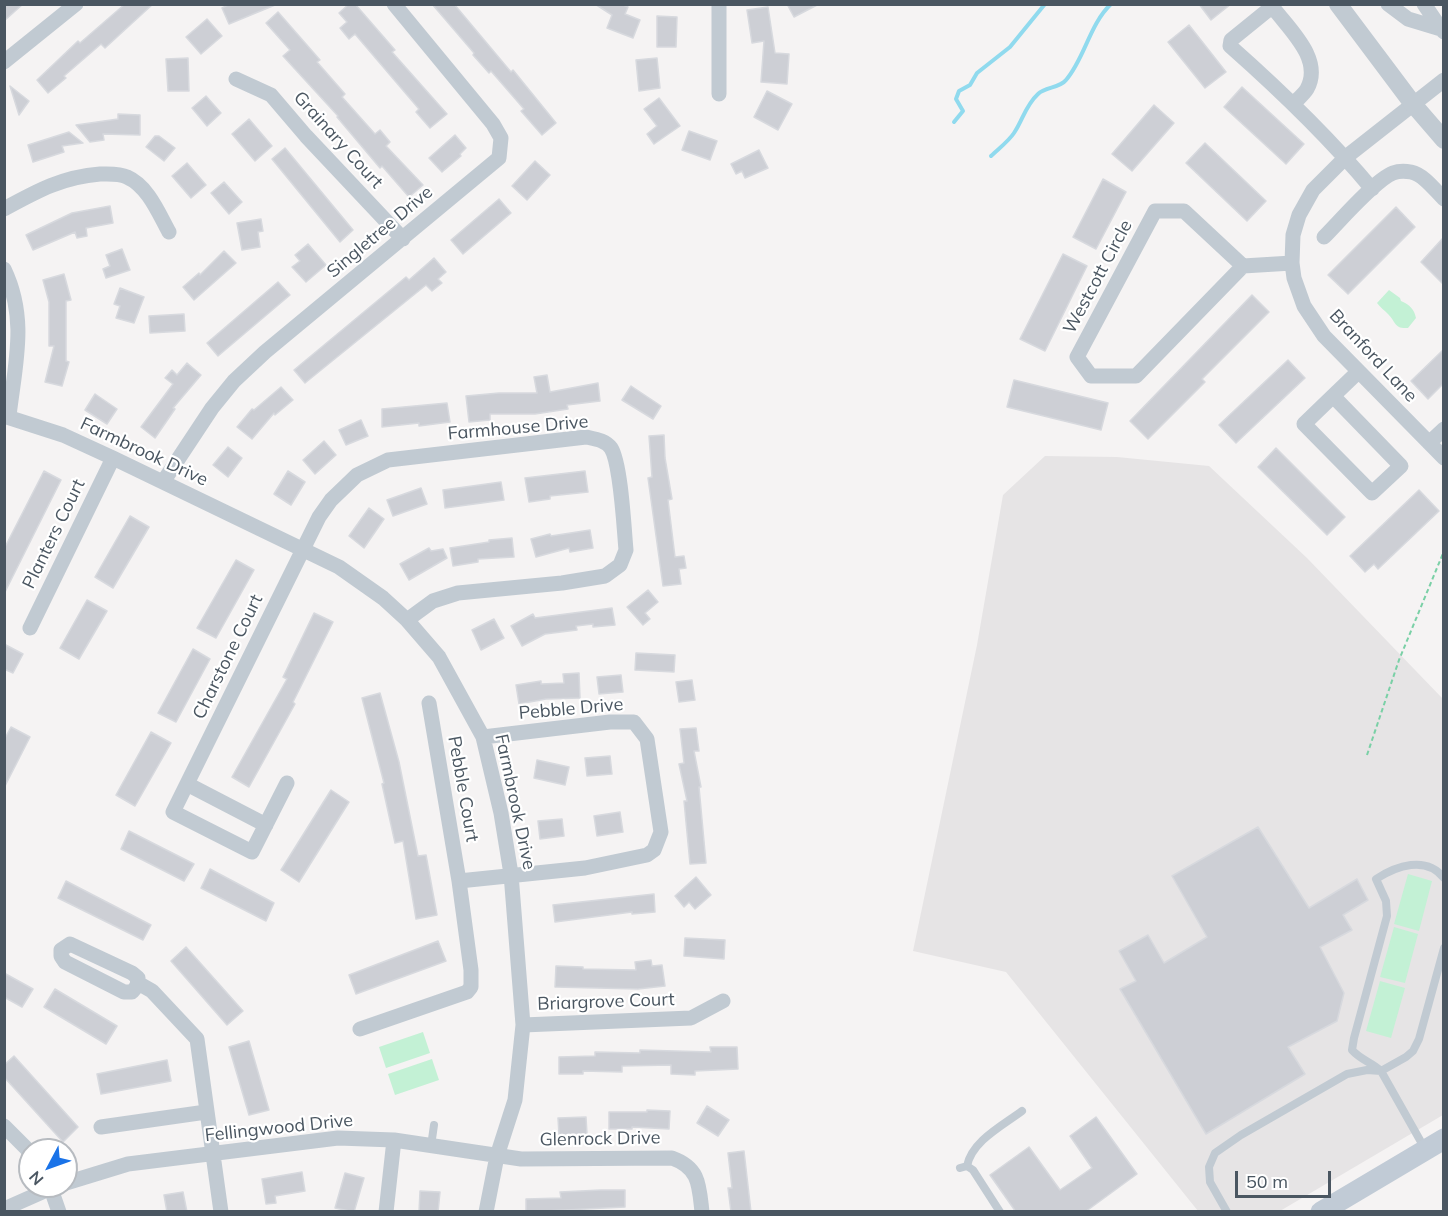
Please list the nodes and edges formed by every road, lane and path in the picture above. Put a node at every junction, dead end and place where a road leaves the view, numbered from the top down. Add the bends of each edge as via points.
1 (76, 4) edge
2 (394, 4) edge
3 (720, 4) edge
4 (1338, 4) edge
5 (1388, 4) edge
6 (1424, 4) edge
7 (1442, 31) edge
8 (4, 62) edge
9 (236, 79) dead end
10 (1443, 80) edge
11 (719, 94) dead end
12 (1294, 103) junction
13 (1413, 104) junction
14 (1443, 140) edge
15 (1346, 157) junction
16 (1372, 189) junction
17 (1443, 199) edge
18 (4, 209) edge
19 (169, 232) dead end
20 (1324, 237) dead end
21 (403, 239) junction
22 (1292, 263) junction
23 (1243, 266) junction
24 (4, 269) edge
25 (1358, 372) junction
26 (1333, 396) junction
27 (7, 416) edge
28 (1443, 429) edge
29 (1429, 443) junction
30 (113, 458) junction
31 (1443, 458) edge
32 (163, 482) junction
33 (304, 548) junction
34 (1443, 551) edge
35 (407, 620) junction
36 (30, 628) dead end
37 (429, 703) dead end
38 (483, 737) junction
39 (1367, 755) dead end
40 (287, 783) dead end
41 (187, 784) junction
42 (266, 825) junction
43 (511, 874) junction
44 (1443, 878) edge
45 (459, 881) junction
46 (1443, 948) edge
47 (138, 983) junction
48 (723, 1001) dead end
49 (523, 1025) junction
50 (360, 1029) dead end
51 (1381, 1071) junction
52 (1022, 1111) dead end
53 (206, 1112) junction
54 (434, 1125) dead end
55 (4, 1126) edge
56 (100, 1126) dead end
57 (18, 1140) edge
58 (394, 1140) junction
59 (1434, 1145) edge
60 (431, 1146) junction
61 (212, 1154) junction
62 (497, 1156) junction
63 (78, 1179) edge
64 (29, 1198) edge
65 (4, 1209) edge
66 (222, 1212) edge
67 (386, 1212) edge
68 (486, 1212) edge
69 (702, 1212) edge
70 (1000, 1212) edge
71 (1227, 1212) edge
72 (1321, 1212) edge

1 - 8 street
2 - 21 street, Singletree Drive via 501,138 499,158
3 - 11 street
4 - 13 street
5 - 7 street via 1408,19
6 - 7 street
9 - 21 street, Grainary Court via 270,95
10 - 13 street, Branford Lane
12 - 12 street via 1230,46 1231,40 1268,10 1275,10 1311,62 1307,89
12 - 15 street
13 - 14 street
13 - 15 street, Branford Lane
15 - 16 street
15 - 22 street, Branford Lane via 1304,203 1293,235
16 - 17 street via 1392,173 1413,172
16 - 20 street
18 - 19 street via 69,178 111,174 128,177 140,187
21 - 32 street, Singletree Drive via 234,381
22 - 23 street
22 - 25 street, Branford Lane via 1299,293 1312,320
23 - 23 street, Westcott Circle via 1136,376 1091,376 1077,357 1155,211 1184,211
24 - 27 street via 13,288 19,334
25 - 26 street
25 - 29 street, Branford Lane
26 - 26 street via 1304,424 1372,494 1401,466
27 - 30 street, Farmbrook Drive
28 - 29 street
29 - 31 street, Branford Lane
30 - 32 street, Farmbrook Drive
30 - 36 street, Planters Court
32 - 33 street, Farmbrook Drive
33 - 35 street, Farmbrook Drive via 339,567
33 - 35 street, Farmhouse Drive via 331,500 357,475 388,460 586,438 605,442 611,448 626,550 614,572 562,583 458,593 433,601
33 - 41 street, Charstone Court
34 - 39 path via 1399,660
35 - 38 street, Farmbrook Drive via 439,657
37 - 45 street, Pebble Court
38 - 43 street, Farmbrook Drive
38 - 43 street, Pebble Drive via 634,722 647,739 661,832 654,850 647,855 585,868
40 - 42 street, Charstone Court
41 - 42 street
41 - 42 street, Charstone Court via 173,812 252,852
43 - 45 street
43 - 49 street, Farmbrook Drive
44 - 51 lane via 1430,867 1414,864 1376,879 1386,901 1387,916 1352,1050
45 - 50 street, Pebble Court via 471,987
46 - 51 lane via 1416,1045 1406,1057
47 - 47 street via 132,973 73,945 61,950 65,962 124,992 132,992
47 - 53 street via 152,991 197,1039
48 - 49 street, Briargrove Court via 691,1018
49 - 62 street, Farmbrook Drive via 514,1100
51 - 59 lane
51 - 71 lane via 1347,1074 1222,1146 1209,1167 1210,1182
52 - 70 lane via 975,1149 964,1167 973,1170
53 - 56 street
53 - 61 street
54 - 60 lane
55 - 57 street
58 - 60 street, Fellingwood Drive
58 - 61 street, Fellingwood Drive via 338,1138
58 - 67 street
59 - 72 main road
60 - 62 street, Fellingwood Drive
61 - 63 street, Fellingwood Drive via 129,1164
61 - 66 street
62 - 68 street, Farmbrook Drive
62 - 69 street, Glenrock Drive via 521,1160 672,1158 696,1176
64 - 65 street, Fellingwood Drive

